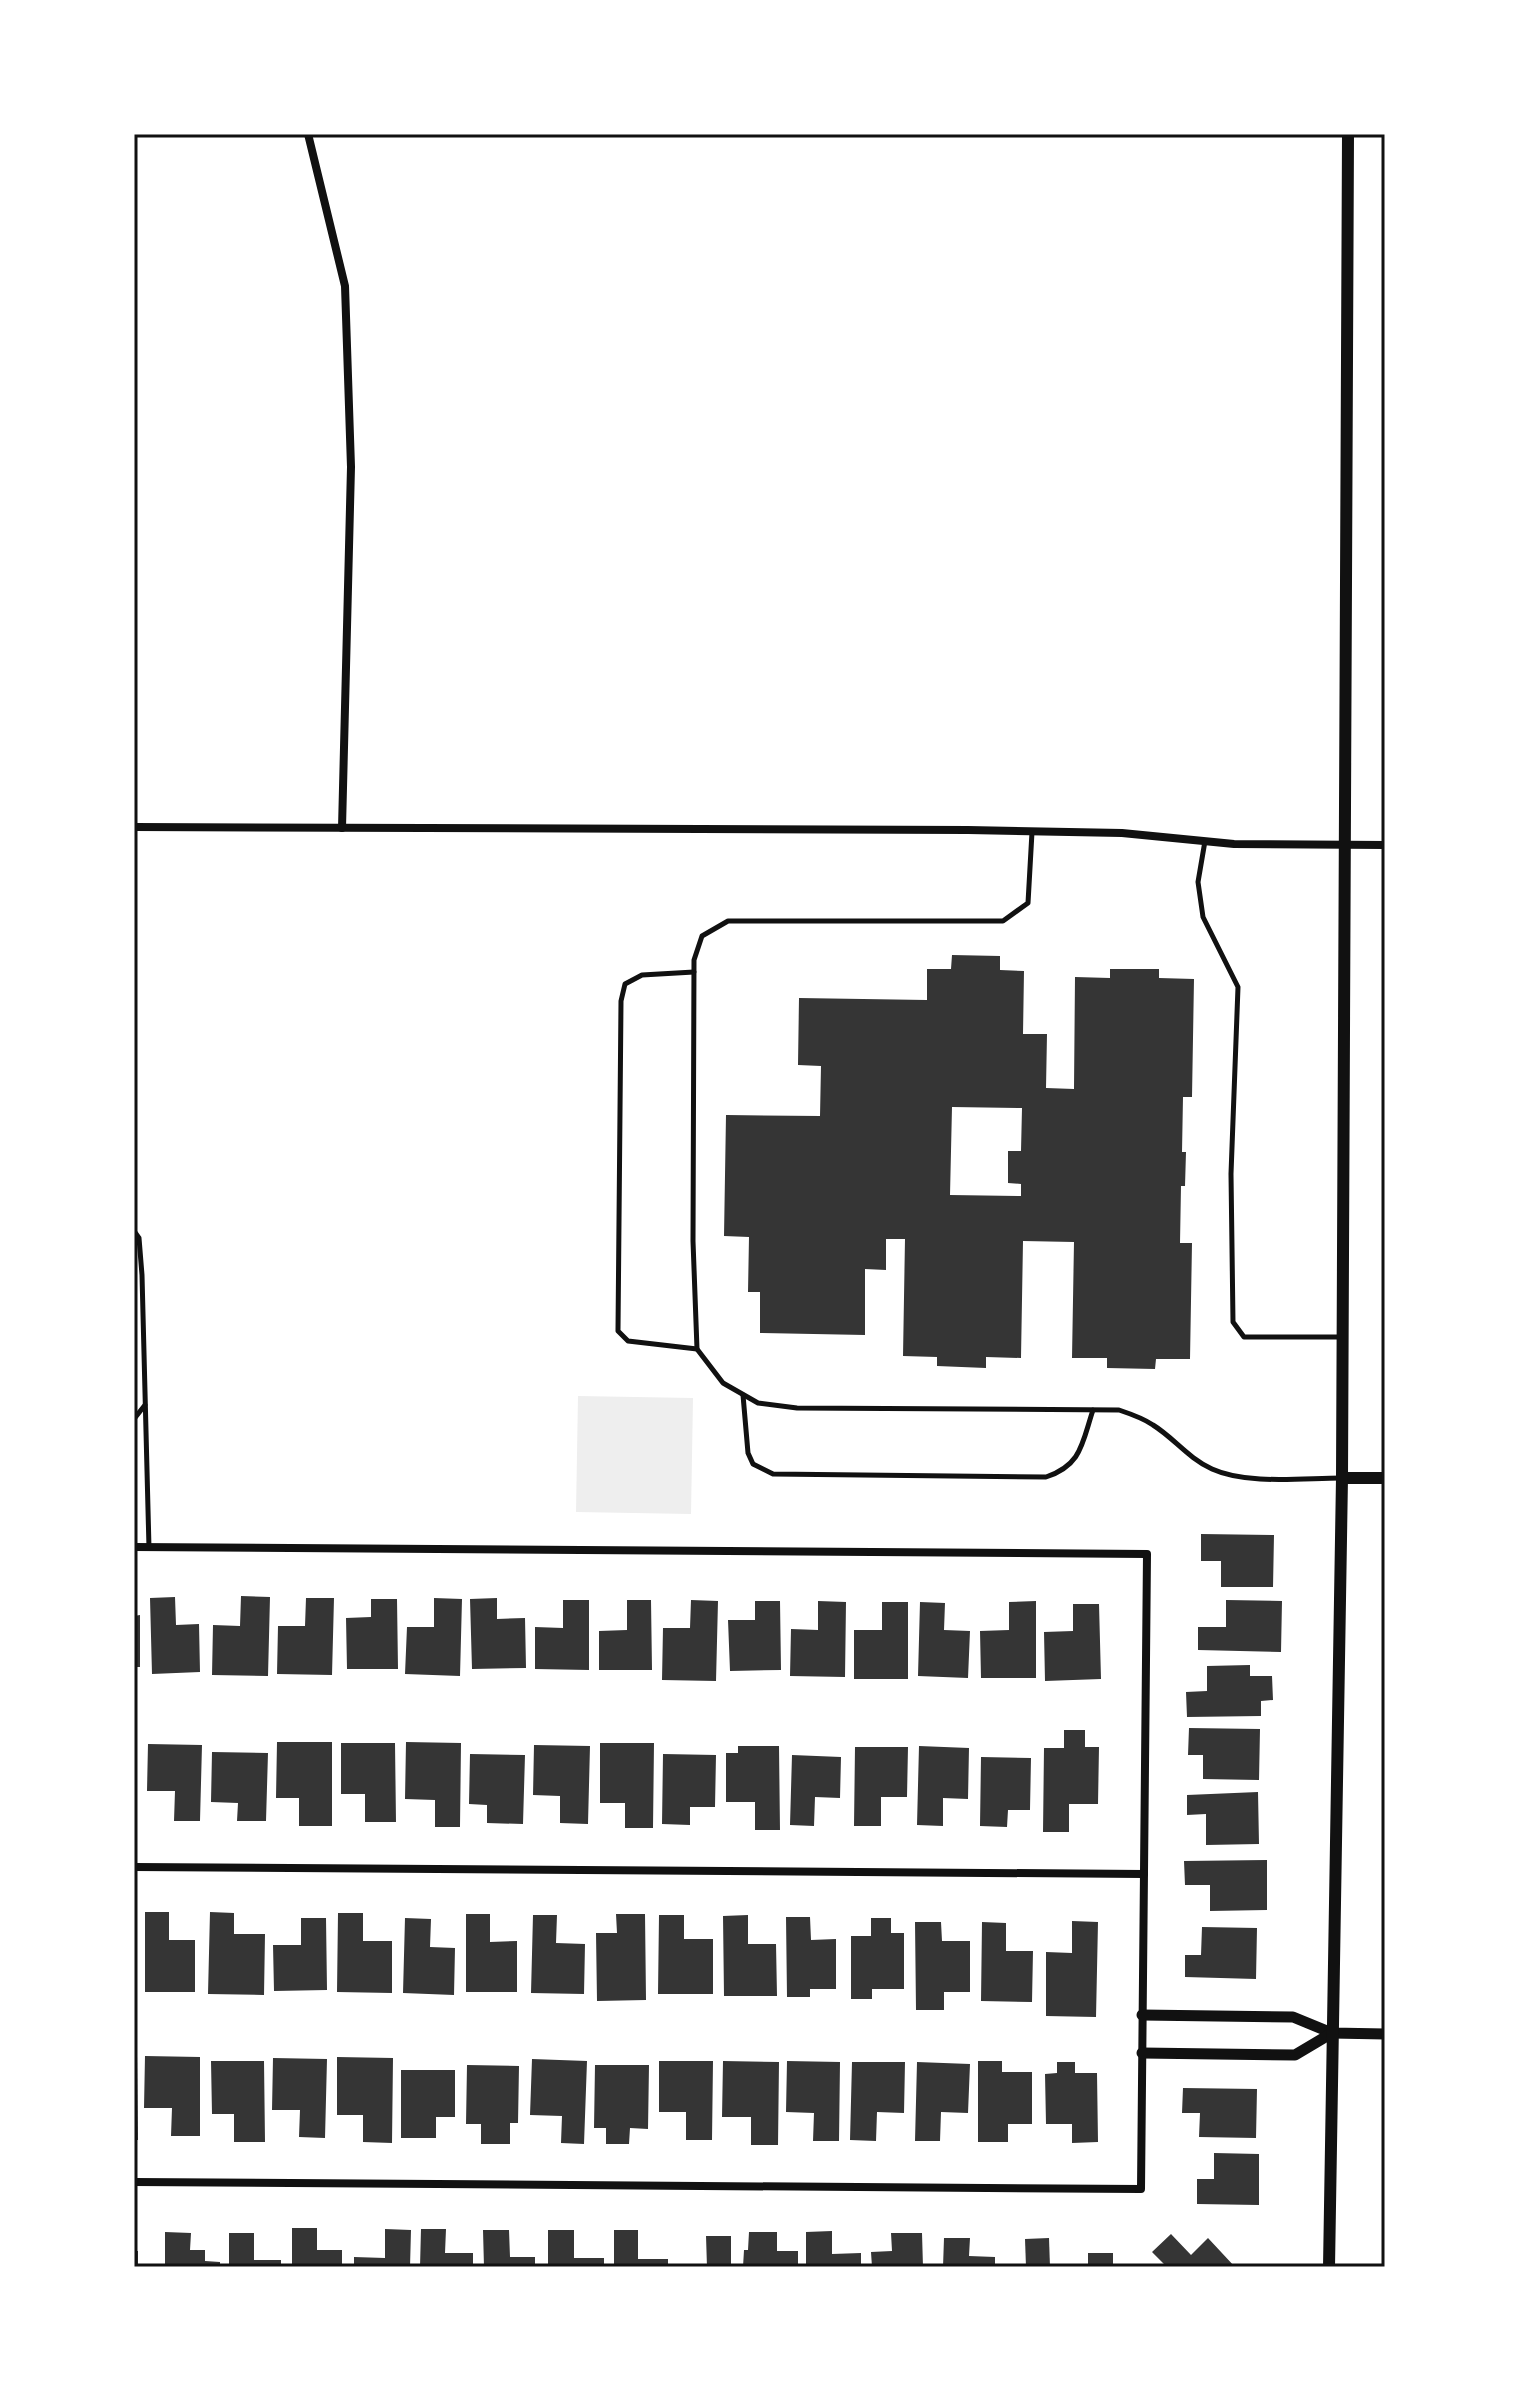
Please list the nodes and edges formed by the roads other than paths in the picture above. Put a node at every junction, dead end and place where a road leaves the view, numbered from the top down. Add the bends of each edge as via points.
1 (308, 134) edge
2 (1348, 134) edge
3 (134, 827) edge
4 (342, 828) junction
5 (1032, 832) junction
6 (1205, 841) junction
7 (1343, 845) junction
8 (1385, 845) edge
9 (694, 972) junction
10 (134, 1231) edge
11 (1342, 1337) junction
12 (697, 1349) junction
13 (743, 1395) junction
14 (145, 1404) junction
15 (1093, 1410) junction
16 (134, 1419) edge
17 (1342, 1478) junction
18 (1385, 1478) edge
19 (134, 1547) edge
20 (149, 1548) junction
21 (134, 1867) edge
22 (1144, 1874) junction
23 (1142, 2015) junction
24 (1332, 2033) junction
25 (1385, 2034) edge
26 (1142, 2053) junction
27 (134, 2182) edge
28 (1329, 2267) edge

1 - 4 street via 345,286 351,467
2 - 7 main road
3 - 4 street
4 - 5 street
5 - 6 street
5 - 9 lane via 1028,903 1003,921 728,921 702,936
6 - 7 street
6 - 11 lane via 1198,882 1203,917 1238,987 1231,1174 1233,1322 1244,1337
7 - 8 street
7 - 11 main road
9 - 12 lane
9 - 12 lane via 642,975 625,984 621,1001 618,1331 628,1341
10 - 14 lane via 142,1275
11 - 17 main road
12 - 13 lane via 723,1383
13 - 15 lane via 758,1403 797,1408
13 - 15 lane via 748,1453 753,1464 773,1474 1046,1477 1070,1466
14 - 16 lane
14 - 20 lane
15 - 17 lane via 1139,1417 1214,1470 1246,1478
17 - 18 main road
17 - 24 main road
19 - 20 street
20 - 22 street via 1147,1554
21 - 22 street
22 - 23 street
23 - 24 street via 1293,2017
23 - 26 street
24 - 25 street
24 - 26 street via 1295,2055
24 - 28 main road
26 - 27 street via 1141,2189

